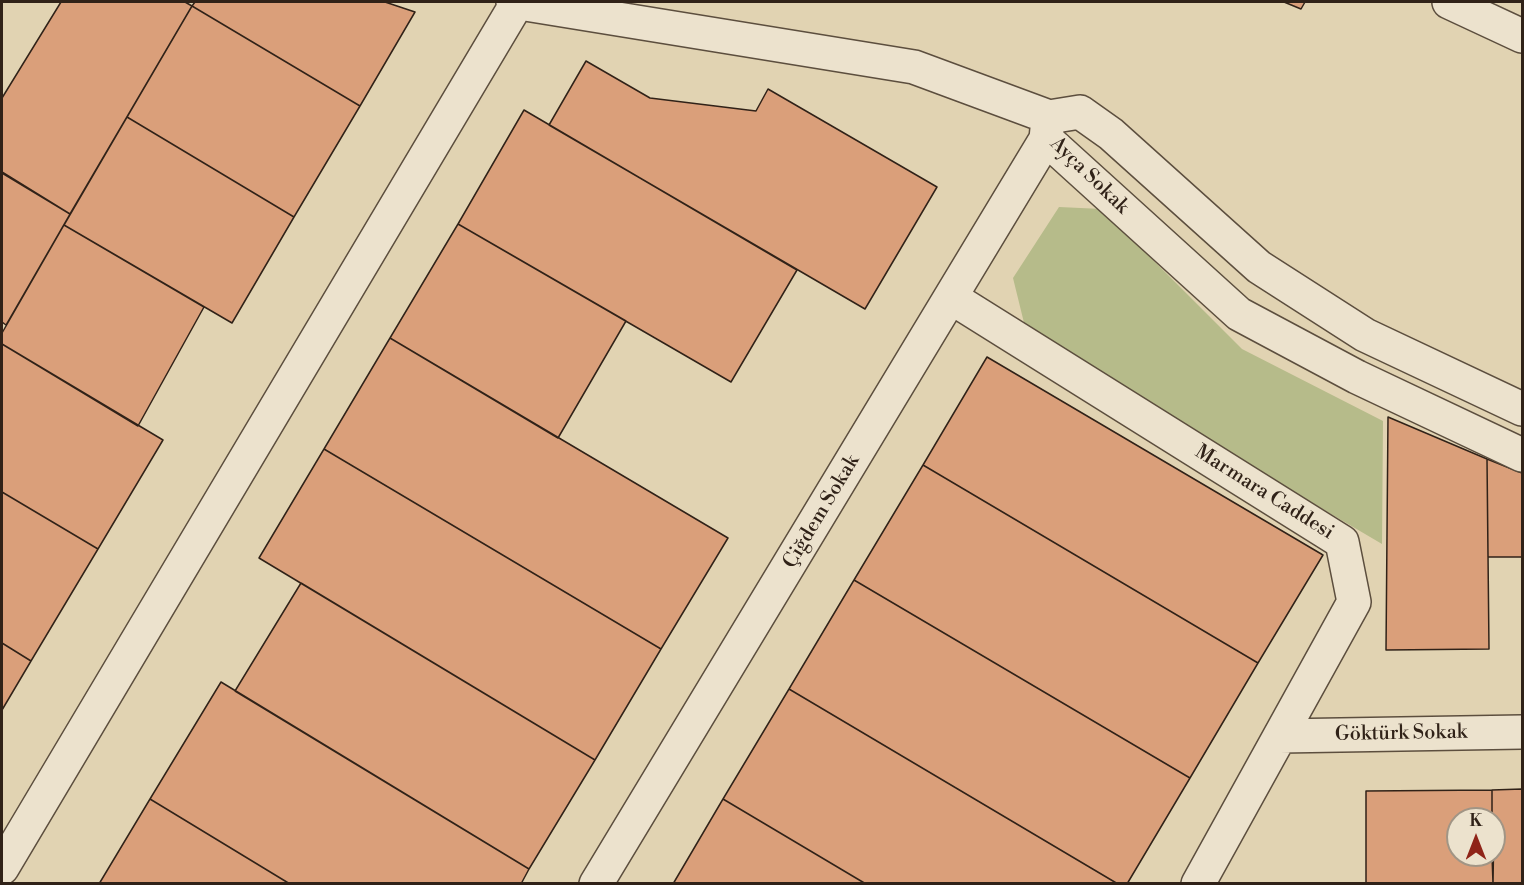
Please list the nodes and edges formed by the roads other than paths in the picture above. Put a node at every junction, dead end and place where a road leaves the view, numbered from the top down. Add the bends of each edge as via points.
1 (515, 2) edge
2 (1449, 2) edge
3 (1522, 36) edge
4 (1047, 128) junction
5 (952, 298) junction
6 (1522, 409) edge
7 (1522, 455) edge
8 (1522, 732) edge
9 (1280, 736) junction
10 (2, 868) edge
11 (596, 884) edge
12 (1198, 884) edge

1 - 4 street, Ayça Sokak via 914,67
1 - 10 street
2 - 3 street
4 - 5 street, Çiğdem Sokak
4 - 6 street via 1080,112 1259,267 1365,335
4 - 7 street, Ayça Sokak via 1239,314 1357,377
5 - 9 street, Marmara Caddesi via 1342,542 1354,602
5 - 11 street, Çiğdem Sokak
8 - 9 street, Göktürk Sokak
9 - 12 street, Marmara Caddesi

